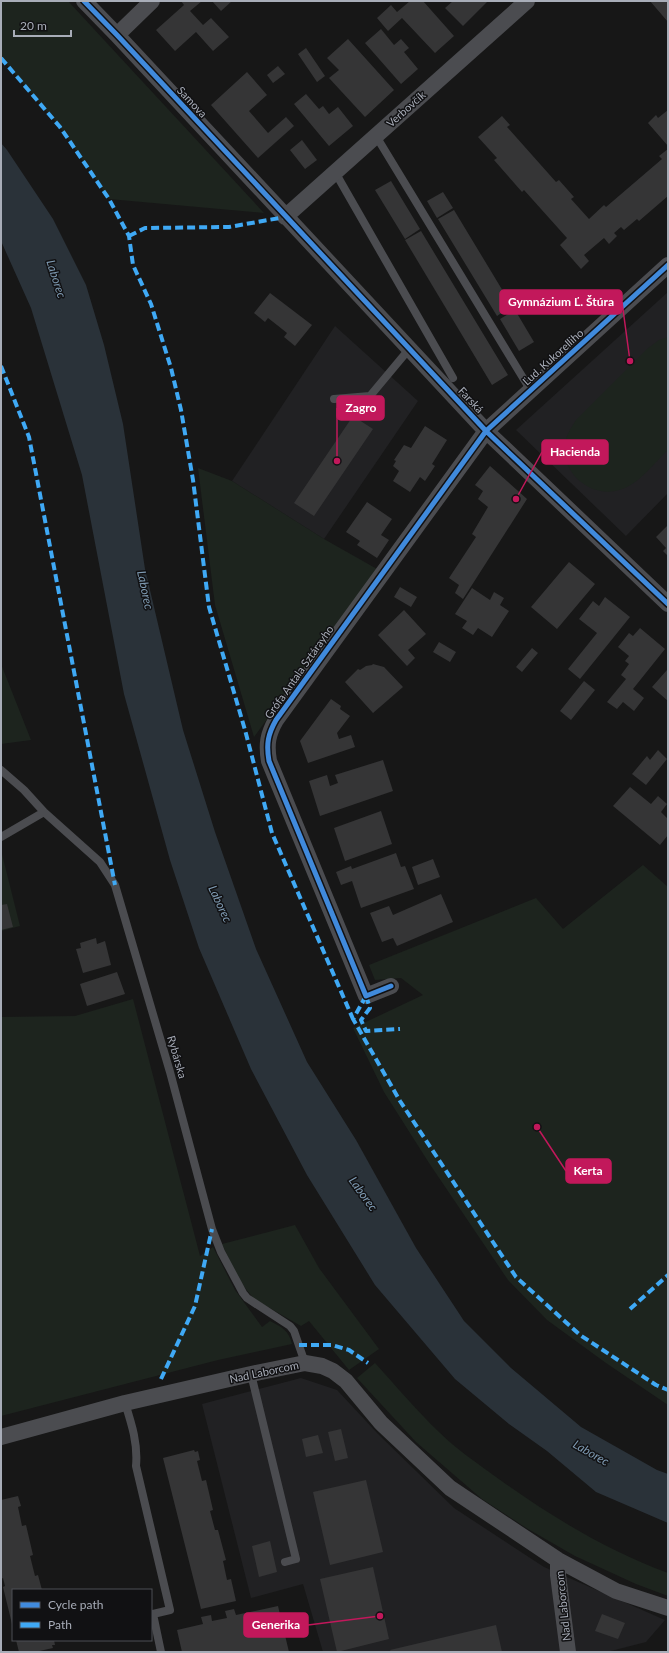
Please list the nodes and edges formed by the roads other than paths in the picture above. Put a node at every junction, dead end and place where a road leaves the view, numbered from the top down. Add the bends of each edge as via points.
1 (84, 1) edge
2 (152, 1) edge
3 (527, 1) edge
4 (117, 34) junction
5 (376, 136) junction
6 (335, 172) junction
7 (285, 217) junction
8 (668, 265) edge
9 (410, 348) junction
10 (453, 378) dead end
11 (531, 391) junction
12 (334, 399) dead end
13 (486, 431) junction
14 (668, 604) edge
15 (1, 770) edge
16 (44, 812) junction
17 (1, 837) edge
18 (391, 986) dead end
19 (305, 1363) junction
20 (251, 1374) junction
21 (125, 1404) junction
22 (1, 1437) edge
23 (558, 1560) junction
24 (285, 1562) dead end
25 (668, 1608) edge
26 (161, 1652) edge
27 (568, 1652) edge

1 - 4 street, Samova
2 - 4 street
3 - 5 street, Verbovčík
4 - 7 street, Samova
5 - 6 street, Verbovčík
5 - 11 lane
6 - 7 street, Verbovčík
6 - 10 lane
7 - 9 street, Farská
8 - 11 street, Ľud. Kukorelliho
9 - 12 lane via 370,396
9 - 13 street, Farská
11 - 13 street, Ľud. Kukorelliho
13 - 14 street, Farská
13 - 18 street, Grófa Antala Sztárayho via 276,720 267,739 269,761 366,996
15 - 16 lane, Rybárska
16 - 17 lane
16 - 19 lane, Rybárska via 100,862 115,885 170,1072 212,1229 221,1252 247,1298 294,1331
19 - 20 street, Nad Laborcom
19 - 23 street, Nad Laborcom via 322,1366 346,1381 381,1423 450,1488
20 - 21 street, Nad Laborcom
20 - 24 lane via 296,1559
21 - 22 street, Nad Laborcom
21 - 26 lane via 135,1435 136,1466 170,1610 152,1614
23 - 25 street, Nad Laborcom via 616,1591
23 - 27 street, Nad Laborcom

